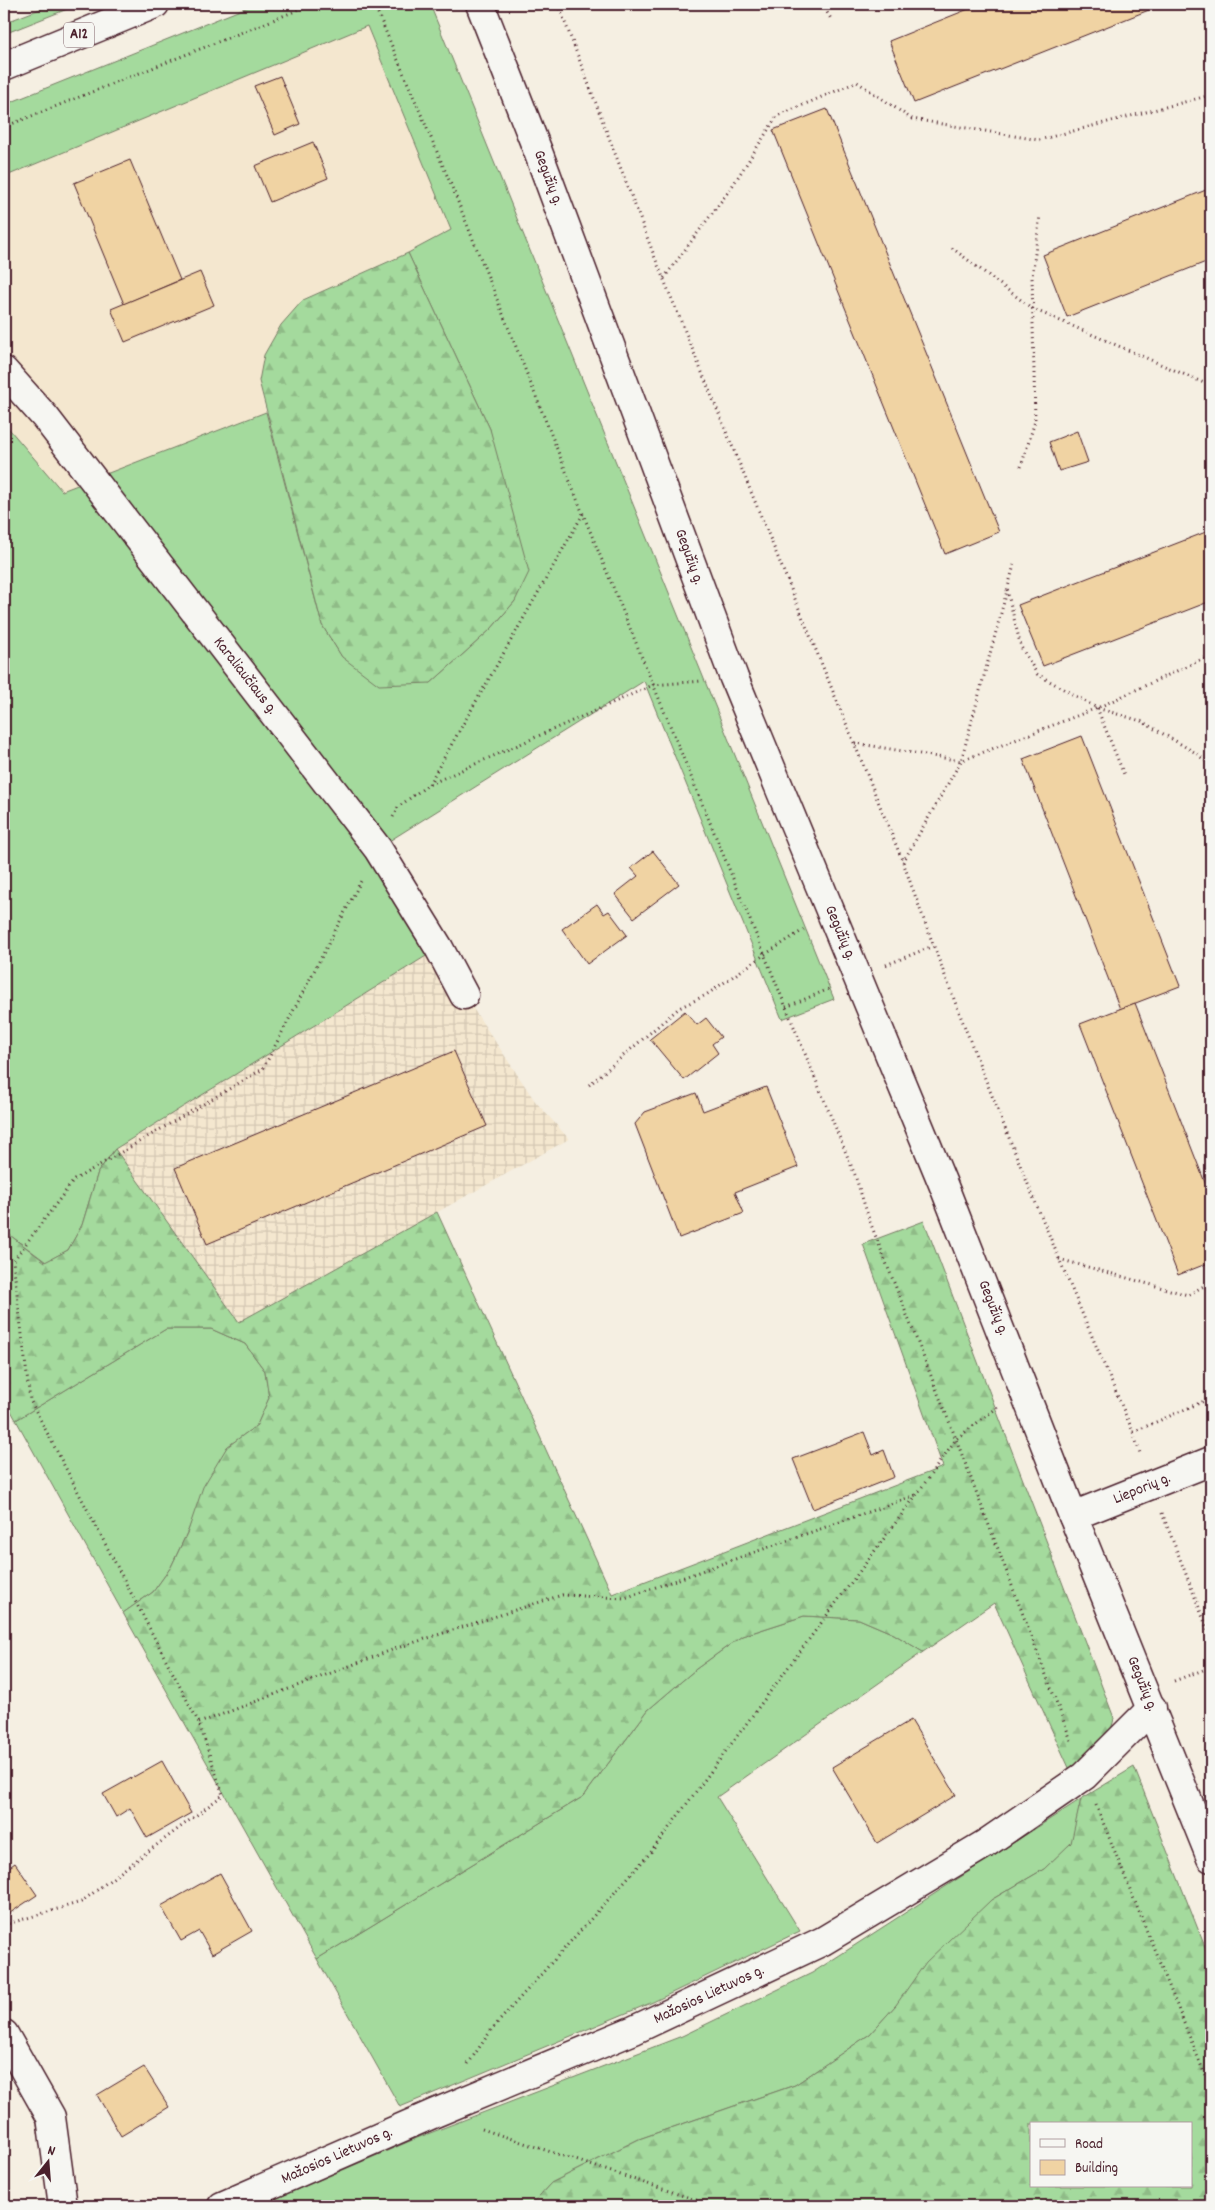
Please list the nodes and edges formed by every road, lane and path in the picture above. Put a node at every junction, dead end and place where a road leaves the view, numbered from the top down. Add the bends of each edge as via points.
1 (155, 4) edge
2 (313, 4) edge
3 (374, 4) edge
4 (480, 4) edge
5 (558, 4) edge
6 (822, 4) edge
7 (832, 19) dead end
8 (4, 66) edge
9 (1211, 95) edge
10 (4, 127) edge
11 (1040, 215) dead end
12 (952, 248) dead end
13 (663, 278) junction
14 (1033, 309) junction
15 (4, 371) edge
16 (1211, 386) edge
17 (1021, 467) dead end
18 (582, 514) junction
19 (1014, 565) dead end
20 (1007, 589) junction
21 (1211, 655) edge
22 (734, 678) junction
23 (653, 685) junction
24 (1097, 708) junction
25 (854, 742) junction
26 (961, 762) junction
27 (1211, 766) edge
28 (1125, 778) dead end
29 (428, 785) junction
30 (378, 849) junction
31 (903, 862) junction
32 (831, 913) junction
33 (764, 955) junction
34 (824, 991) dead end
35 (464, 995) dead end
36 (786, 1007) junction
37 (589, 1085) dead end
38 (1059, 1259) junction
39 (1211, 1282) edge
40 (1024, 1386) junction
41 (1211, 1398) edge
42 (1132, 1432) junction
43 (956, 1439) junction
44 (1211, 1460) edge
45 (1150, 1486) junction
46 (917, 1494) junction
47 (1073, 1516) junction
48 (1211, 1638) edge
49 (1211, 1667) edge
50 (1149, 1700) junction
51 (199, 1723) junction
52 (1084, 1776) junction
53 (1211, 1858) edge
54 (4, 1924) edge
55 (4, 2034) edge
56 (466, 2067) dead end
57 (1211, 2090) edge
58 (435, 2113) junction
59 (63, 2206) edge
60 (222, 2206) edge
61 (714, 2206) edge

1 - 8 main road, A12
2 - 10 path
3 - 18 path via 452,187
4 - 22 main road, Gegužių g.
5 - 13 path
6 - 7 path
9 - 13 path via 1039,140 912,119 856,82 777,116 732,188
11 - 14 path via 1032,278
12 - 14 path
13 - 25 path
14 - 16 path
14 - 17 path via 1035,421
15 - 30 main road, Karaliaučiaus g. via 45,416
18 - 23 path
18 - 29 path
19 - 20 path
20 - 24 path via 1021,647 1037,674
20 - 26 path
21 - 24 path
22 - 23 path
22 - 32 main road, Gegužių g.
23 - 29 path
23 - 33 path
24 - 26 path
24 - 27 path via 1141,720 1196,753
24 - 28 path
25 - 26 path
25 - 31 path
26 - 31 path
29 - 30 path via 398,807
30 - 35 main road, Karaliaučiaus g.
30 - 51 path via 263,1069 74,1180 14,1261 30,1400
31 - 38 path via 933,946
32 - 33 path
32 - 40 main road, Gegužių g.
33 - 36 path
33 - 37 path via 706,996 679,1008
34 - 36 path
36 - 43 path via 855,1175 870,1222
38 - 39 path via 1188,1295
38 - 42 path
40 - 43 path
40 - 47 main road, Gegužių g.
41 - 42 path
42 - 45 path
43 - 46 path
43 - 52 path
44 - 45 main road, Lieporių g.
45 - 47 main road, Lieporių g.
45 - 48 path
46 - 51 path via 626,1598 562,1595 397,1648
46 - 56 path via 651,1852 492,2029
47 - 50 main road, Gegužių g.
49 - 50 path
50 - 52 main road, Mažosios Lietuvos g.
50 - 53 main road, Gegužių g.
51 - 54 path via 223,1795 81,1902
52 - 57 path
52 - 58 main road, Mažosios Lietuvos g. via 985,1844 822,1941 634,2030
55 - 59 main road via 51,2117
58 - 60 main road, Mažosios Lietuvos g.
58 - 61 path

